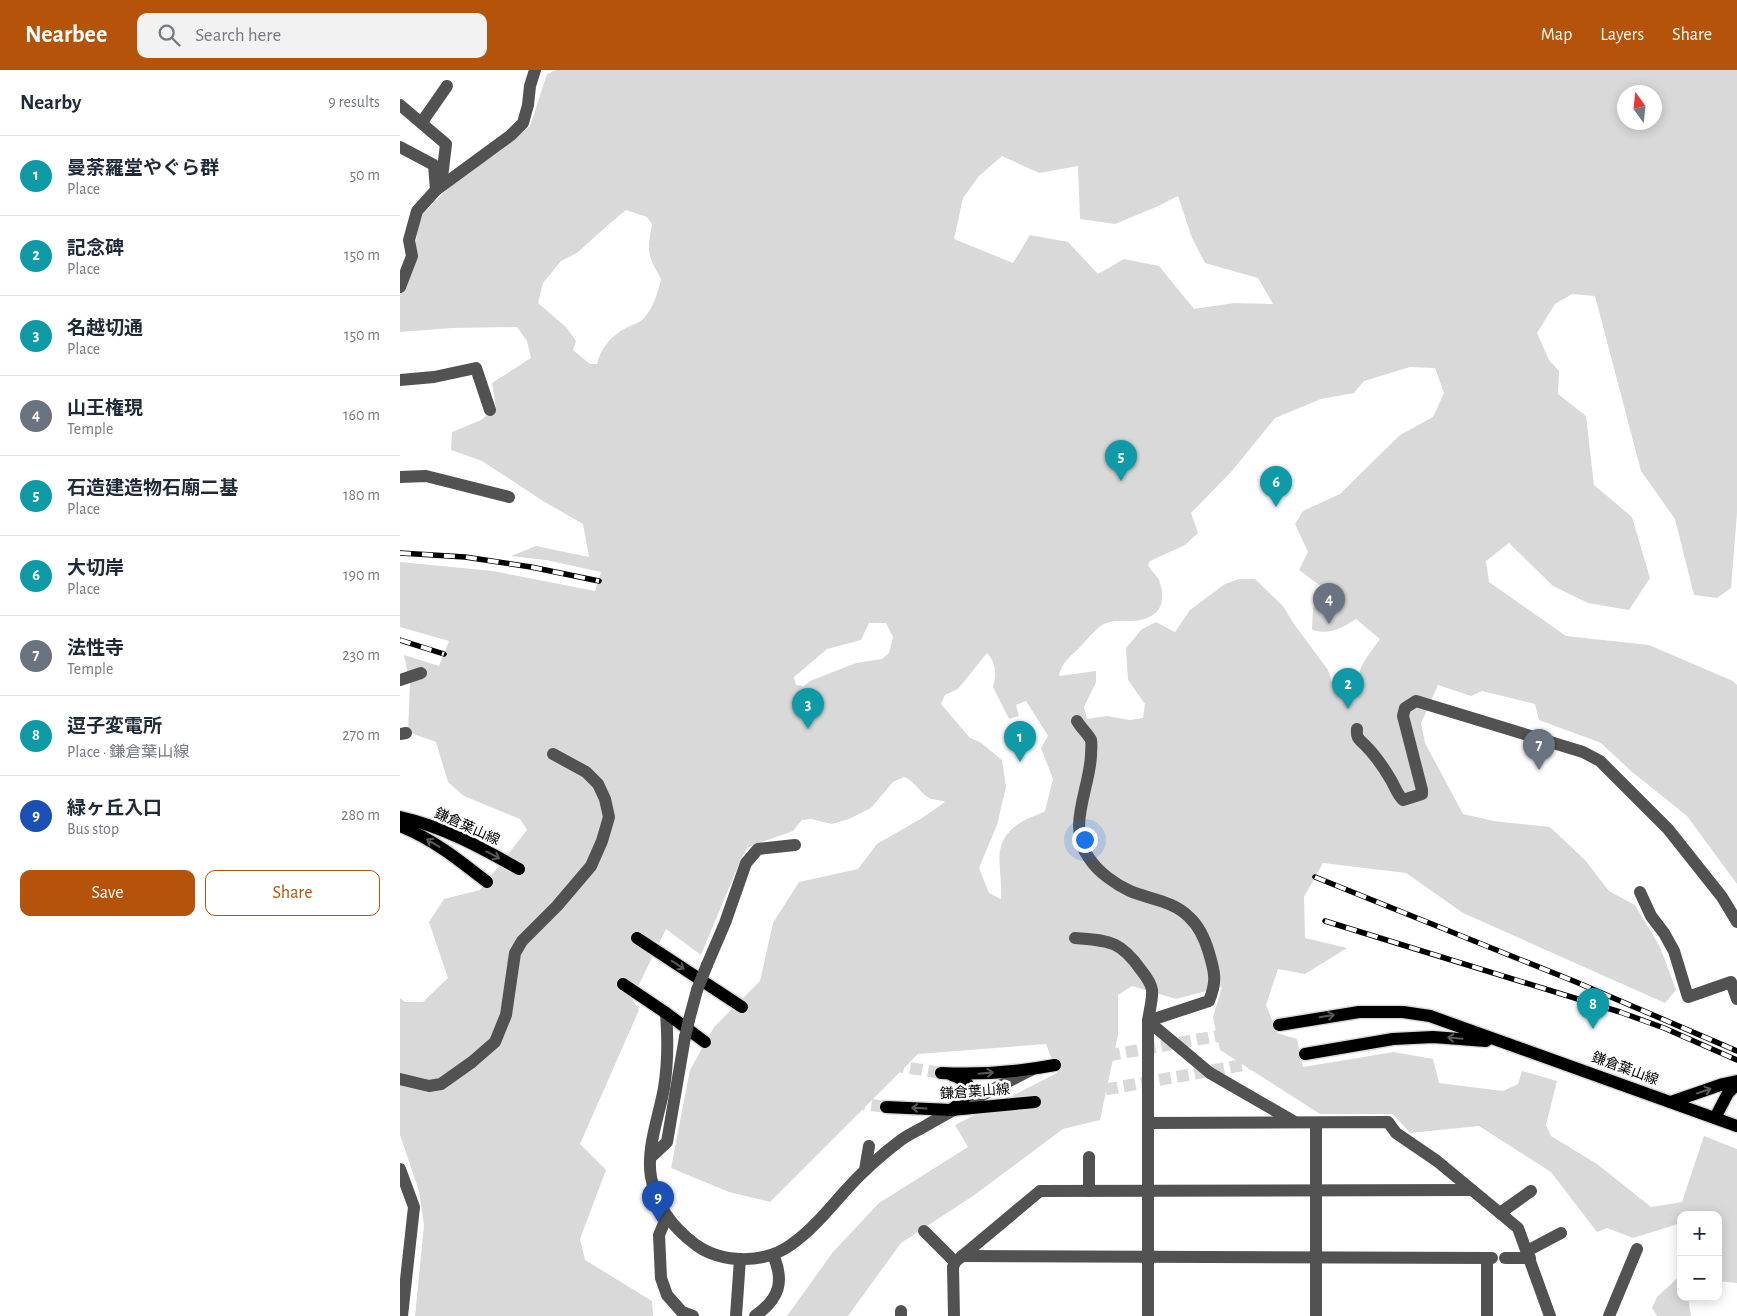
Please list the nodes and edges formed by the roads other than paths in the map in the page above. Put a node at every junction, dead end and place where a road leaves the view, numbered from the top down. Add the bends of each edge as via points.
1 (535, 70) edge
2 (447, 86) dead end
3 (400, 105) edge
4 (422, 122) junction
5 (401, 150) edge
6 (438, 188) junction
7 (404, 237) edge
8 (400, 287) edge
9 (400, 380) edge
10 (490, 410) dead end
11 (400, 477) edge
12 (509, 498) dead end
13 (421, 672) dead end
14 (400, 680) edge
15 (1077, 722) dead end
16 (1357, 729) dead end
17 (553, 754) dead end
18 (400, 817) edge
19 (400, 826) edge
20 (795, 845) dead end
21 (519, 869) tunnel mouth
22 (487, 882) tunnel mouth
23 (1640, 892) dead end
24 (1737, 922) edge
25 (637, 938) tunnel mouth
26 (1075, 938) dead end
27 (623, 984) tunnel mouth
28 (1737, 999) edge
29 (742, 1007) tunnel mouth
30 (666, 1013) junction
31 (1148, 1021) junction
32 (1279, 1024) tunnel mouth
33 (705, 1042) tunnel mouth
34 (1503, 1042) junction
35 (1305, 1054) tunnel mouth
36 (1055, 1065) tunnel mouth
37 (1031, 1070) junction
38 (400, 1078) edge
39 (1737, 1083) edge
40 (1035, 1102) tunnel mouth
41 (1671, 1102) junction
42 (886, 1106) tunnel mouth
43 (951, 1110) junction
44 (1714, 1118) junction
45 (1148, 1123) junction
46 (1296, 1123) junction
47 (1316, 1123) junction
48 (1737, 1126) edge
49 (869, 1146) dead end
50 (651, 1157) junction
51 (1089, 1157) dead end
52 (400, 1169) edge
53 (865, 1170) junction
54 (1316, 1190) junction
55 (1471, 1190) junction
56 (1089, 1191) junction
57 (1148, 1191) junction
58 (1531, 1191) dead end
59 (1500, 1213) junction
60 (667, 1216) junction
61 (924, 1231) dead end
62 (1561, 1233) dead end
63 (1637, 1249) dead end
64 (1529, 1254) junction
65 (773, 1255) junction
66 (1148, 1256) junction
67 (1316, 1257) junction
68 (1495, 1258) junction
69 (740, 1259) junction
70 (958, 1259) junction
71 (403, 1282) edge
72 (402, 1316) edge
73 (692, 1316) edge
74 (736, 1316) edge
75 (755, 1316) edge
76 (954, 1316) edge
77 (1148, 1316) edge
78 (1316, 1316) edge
79 (1487, 1316) edge
80 (1550, 1316) edge
81 (1609, 1316) edge

1 - 6 street via 523,123
2 - 4 street
3 - 4 street
4 - 6 street via 446,144
5 - 6 street via 434,165
6 - 7 street via 417,211
7 - 8 street via 412,256
9 - 10 street via 476,368
11 - 12 street via 426,476
13 - 14 street
15 - 31 street via 1091,741 1091,762 1079,836 1088,858 1118,884 1188,915 1201,932 1213,967 1215,985 1209,1001
16 - 24 street via 1356,735 1378,760 1403,800 1422,794 1403,716 1405,708 1416,702 1583,752 1600,761 1668,828 1722,897
17 - 38 street via 586,772 598,784 605,800 609,817 591,866 522,941 515,953 506,1015 495,1042 441,1084 428,1086
18 -> 21 main road, 鎌倉葉山線 via 440,829
22 -> 19 main road, 鎌倉葉山線 via 446,850
20 - 50 street, bridge via 758,850 746,863 697,990 685,1037 667,1142
23 - 28 street via 1674,951 1688,996 1731,982
25 -> 29 main road
26 - 31 street via 1101,940 1127,951 1152,990
27 - 30 main road
30 - 33 main road
30 - 50 street via 668,1055
31 - 45 street
31 - 46 street via 1210,1073
32 -> 34 main road, 鎌倉葉山線 via 1359,1012 1403,1012 1430,1016
34 -> 35 main road, 鎌倉葉山線 via 1433,1036 1393,1039
34 - 41 main road, 鎌倉葉山線
36 - 37 main road, 鎌倉葉山線
37 - 43 street
43 -> 37 main road, 鎌倉葉山線 via 967,1098 968,1084 944,1073
41 -> 39 main road via 1723,1084
39 - 44 main road
40 - 43 main road, 鎌倉葉山線
41 - 44 main road, 鎌倉葉山線
43 -> 42 main road, 鎌倉葉山線
43 - 53 street via 902,1140
44 - 48 main road, 鎌倉葉山線
45 - 46 street
45 - 57 street
46 - 47 street
47 - 54 street
47 - 55 street via 1388,1122 1396,1133 1437,1161
49 - 53 street
50 - 60 street via 654,1189
51 - 56 street
52 - 71 street via 414,1207
53 - 65 street via 824,1215 792,1244
54 - 55 street
54 - 57 street
54 - 67 street
55 - 59 street
56 - 57 street
56 - 70 street via 1040,1191
57 - 66 street
58 - 59 street
59 - 64 street via 1518,1228
60 - 69 street via 676,1228 703,1250
60 - 73 street via 659,1235 661,1278 666,1295 682,1312
61 - 70 street
62 - 64 street
63 - 81 street
64 - 68 street
64 - 80 street
65 - 69 street
65 - 75 street via 779,1268 777,1295
66 - 67 street
66 - 70 street
66 - 77 street
67 - 68 street
67 - 78 street
68 - 79 street
69 - 74 street
70 - 76 street via 953,1267
71 - 72 street

